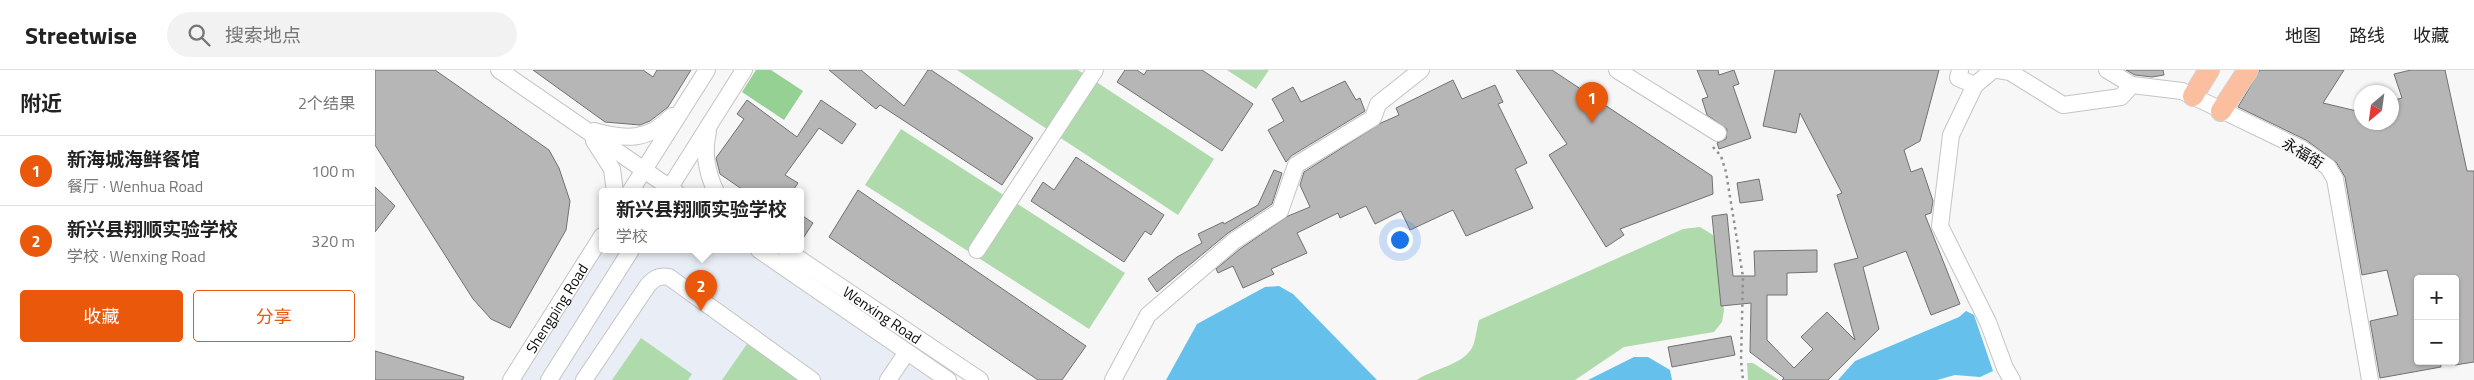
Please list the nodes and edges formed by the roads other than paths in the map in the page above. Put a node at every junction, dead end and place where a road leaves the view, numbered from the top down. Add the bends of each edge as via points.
1 (499, 70) edge
2 (707, 70) edge
3 (744, 70) edge
4 (1095, 70) edge
5 (1421, 70) edge
6 (1617, 70) edge
7 (1960, 70) edge
8 (1993, 70) edge
9 (1998, 70) edge
10 (2107, 70) edge
11 (2209, 70) edge
12 (2248, 70) edge
13 (2132, 84) junction
14 (1975, 86) junction
15 (2193, 96) junction
16 (688, 100) junction
17 (2221, 112) junction
18 (710, 124) junction
19 (583, 128) junction
20 (1712, 138) road end
21 (644, 170) junction
22 (614, 188) edge
23 (633, 188) edge
24 (669, 188) edge
25 (675, 188) edge
26 (714, 188) edge
27 (599, 241) edge
28 (977, 250) dead end
29 (630, 253) edge
30 (763, 253) edge
31 (790, 253) edge
32 (907, 352) junction
33 (511, 380) edge
34 (549, 380) edge
35 (584, 380) edge
36 (812, 380) edge
37 (887, 380) edge
38 (949, 380) edge
39 (980, 380) edge
40 (1113, 380) edge
41 (2012, 380) edge
42 (2370, 380) edge

1 - 19 street
2 - 16 street
3 - 18 street
4 - 28 street
5 - 40 street via 1378,104 1373,118 1296,165 1280,211 1234,241 1149,315
6 - 20 street
7 - 14 street via 1958,78
8 - 14 street
9 - 13 street via 2010,72 2063,105 2121,97
10 - 13 street, 永福街
11 - 15 main road
12 - 17 main road
13 - 15 street, 永福街 via 2182,90
14 - 41 street via 1951,135 1940,226
15 - 17 street, 永福街
16 - 19 street via 663,127 647,134 629,138
16 - 21 street
17 - 42 street, 永福街 via 2302,149 2329,167 2335,179
18 - 25 street
18 - 26 street via 705,143 707,170
19 - 21 street
19 - 22 street via 601,149 612,169
21 - 23 street
21 - 24 street
27 - 33 street, Shengping Road
29 - 34 street, Shengping Road
30 - 32 street, Wenxing Road
31 - 39 street, Wenxing Road
32 - 37 street
32 - 38 street, Wenxing Road
35 - 36 street via 648,285 663,276 669,277

